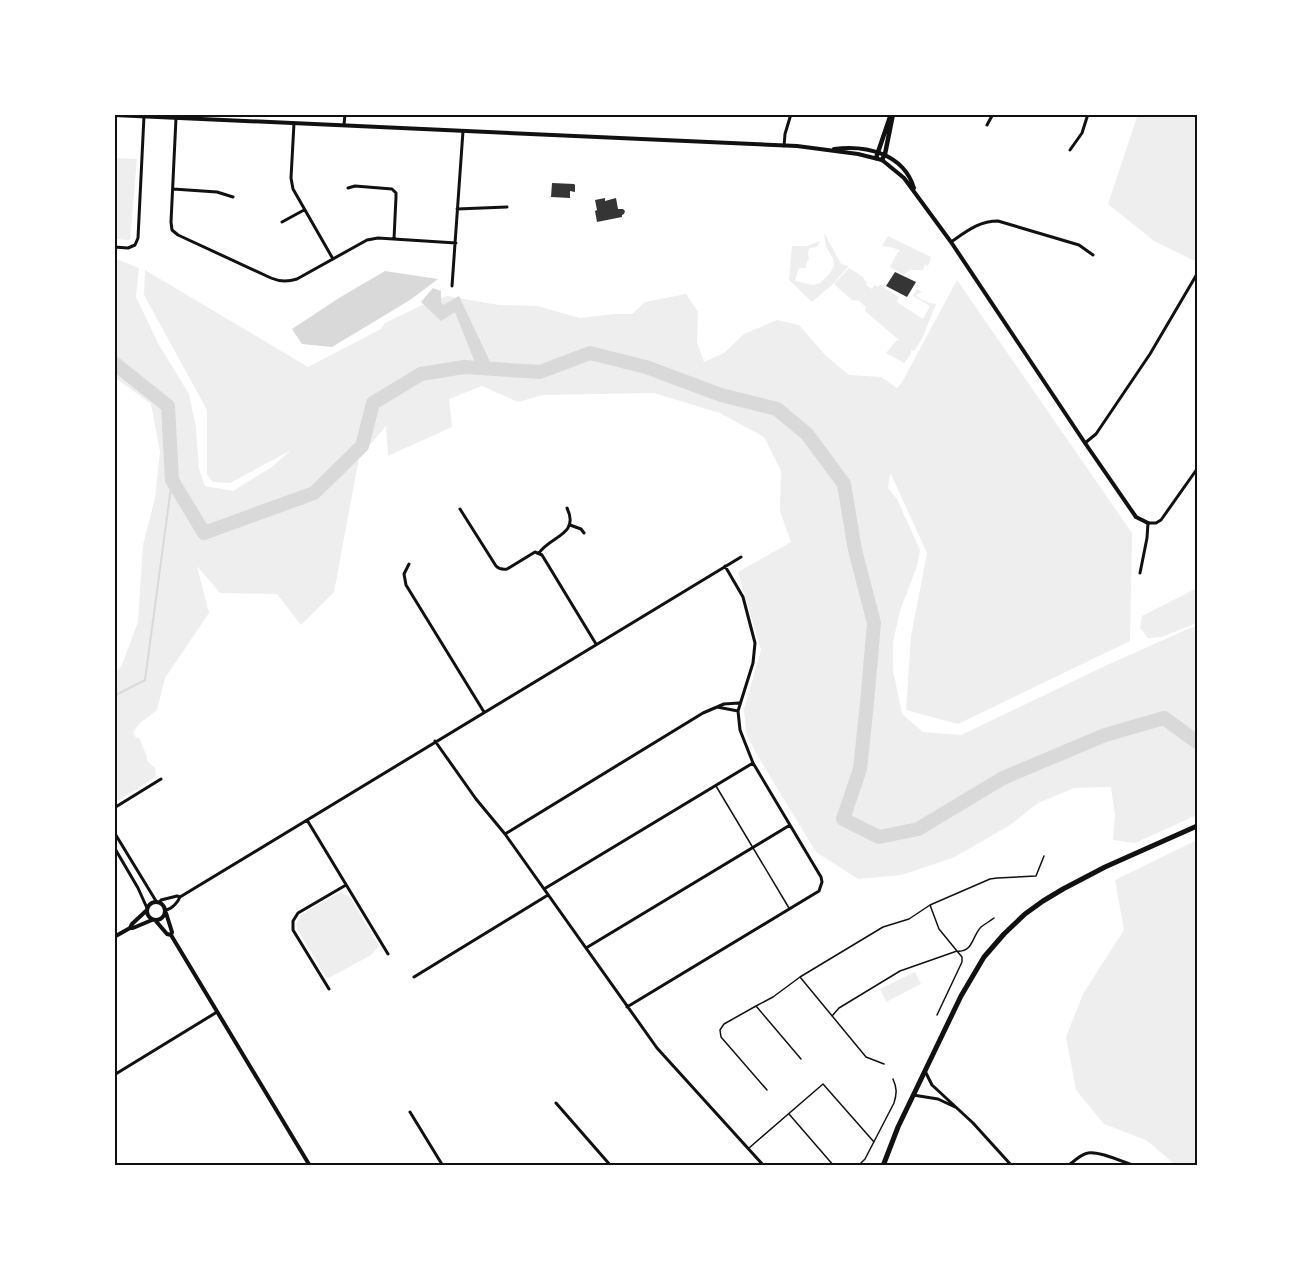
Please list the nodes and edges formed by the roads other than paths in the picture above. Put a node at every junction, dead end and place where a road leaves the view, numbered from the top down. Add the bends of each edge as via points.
1 (345, 114) edge
2 (791, 114) edge
3 (892, 114) edge
4 (993, 114) edge
5 (1088, 114) edge
6 (114, 115) edge
7 (144, 116) junction
8 (176, 118) junction
9 (294, 123) junction
10 (344, 125) junction
11 (987, 125) dead end
12 (463, 131) junction
13 (784, 146) junction
14 (830, 150) junction
15 (1070, 150) dead end
16 (878, 152) junction
17 (885, 154) junction
18 (876, 158) junction
19 (882, 160) junction
20 (348, 188) dead end
21 (173, 189) junction
22 (916, 192) junction
23 (233, 197) dead end
24 (507, 207) dead end
25 (458, 209) junction
26 (304, 210) junction
27 (282, 222) dead end
28 (394, 239) junction
29 (951, 242) junction
30 (456, 243) junction
31 (114, 247) edge
32 (1093, 255) dead end
33 (333, 259) junction
34 (1197, 274) edge
35 (452, 285) dead end
36 (1085, 443) junction
37 (1197, 468) edge
38 (460, 508) dead end
39 (567, 508) dead end
40 (1148, 523) junction
41 (570, 525) junction
42 (584, 533) dead end
43 (539, 553) junction
44 (741, 557) dead end
45 (409, 564) dead end
46 (725, 566) junction
47 (1140, 573) dead end
48 (596, 644) junction
49 (740, 703) junction
50 (717, 707) junction
51 (738, 711) junction
52 (484, 712) junction
53 (435, 741) junction
54 (753, 763) junction
55 (161, 779) dead end
56 (715, 785) junction
57 (114, 807) edge
58 (307, 820) junction
59 (790, 825) junction
60 (1197, 826) edge
61 (114, 832) edge
62 (505, 834) junction
63 (114, 847) edge
64 (752, 847) junction
65 (1044, 856) dead end
66 (346, 885) junction
67 (543, 889) junction
68 (548, 895) junction
69 (180, 897) junction
70 (158, 902) junction
71 (930, 906) junction
72 (147, 909) junction
73 (789, 909) junction
74 (166, 912) junction
75 (994, 918) dead end
76 (154, 920) junction
77 (130, 928) junction
78 (171, 935) junction
79 (114, 937) edge
80 (586, 948) junction
81 (957, 951) junction
82 (388, 954) dead end
83 (414, 976) dead end
84 (800, 977) junction
85 (329, 989) dead end
86 (756, 1006) junction
87 (627, 1007) junction
88 (217, 1012) junction
89 (937, 1015) dead end
90 (832, 1016) junction
91 (801, 1059) dead end
92 (884, 1064) dead end
93 (925, 1070) junction
94 (114, 1075) edge
95 (893, 1079) dead end
96 (767, 1090) dead end
97 (913, 1095) junction
98 (556, 1104) dead end
99 (959, 1109) junction
100 (410, 1112) dead end
101 (789, 1114) junction
102 (873, 1142) junction
103 (748, 1148) junction
104 (309, 1166) edge
105 (443, 1166) edge
106 (611, 1166) edge
107 (764, 1166) edge
108 (834, 1166) edge
109 (858, 1166) edge
110 (883, 1166) edge
111 (1012, 1166) edge
112 (1068, 1166) edge
113 (1135, 1166) edge

1 - 10 street
2 - 13 street
3 - 16 main road
3 - 17 main road
4 - 11 street
5 - 15 street via 1083,133
6 - 7 street
7 - 8 street
7 - 31 street via 138,238 128,248
8 - 9 street
8 - 21 street
9 - 10 street
9 - 26 street via 292,184
10 - 12 street
12 - 13 street
12 - 25 street
13 - 14 street
14 - 16 street
14 - 18 street
16 - 17 street
16 - 18 main road
17 - 19 main road
17 - 22 street via 909,175
18 - 19 street
19 - 22 street
20 - 28 street via 392,189 396,193
21 - 23 street
21 - 33 street via 172,230 280,282 297,279
22 - 29 street
24 - 25 street
25 - 30 street
26 - 27 street
26 - 33 street
28 - 30 street
28 - 33 street via 367,240
29 - 32 street via 976,225 990,221 1079,245
29 - 36 street
30 - 35 street
34 - 36 street via 1150,354 1096,434
36 - 40 street via 1136,517
37 - 40 street via 1161,520
38 - 43 street via 499,569
39 - 41 street
40 - 47 street
41 - 42 street
41 - 43 street
43 - 48 street
44 - 46 street
45 - 52 street via 404,574 406,585
46 - 48 street
46 - 49 street via 743,597 755,643
48 - 52 street
49 - 50 street
49 - 51 street
50 - 51 street
50 - 62 street
51 - 54 street via 740,730
52 - 53 street
53 - 58 street
53 - 62 street
54 - 56 street
54 - 59 street
55 - 57 street
56 - 64 lane
56 - 67 street
58 - 66 street
58 - 69 street
59 - 64 street
59 - 73 street via 822,882 819,891
60 - 93 main road via 1063,888 1014,924 975,971
61 - 70 street
62 - 67 street
63 - 72 street
64 - 73 lane
64 - 80 street
65 - 71 lane via 1036,876 990,879
66 - 82 street
66 - 85 street via 298,913 293,921 293,930
67 - 68 street
68 - 80 street
68 - 83 street
69 - 70 street
69 - 74 street
70 - 72 street
70 - 74 street
71 - 81 lane via 939,929
71 - 84 lane via 909,920 883,927
72 - 76 street
72 - 77 street
73 - 87 street
74 - 76 street via 163,918
74 - 78 street
75 - 81 lane via 980,929 967,949
76 - 77 street
76 - 78 street
77 - 79 street
78 - 88 street
80 - 87 street
81 - 89 lane via 962,962
81 - 90 lane via 900,971 838,1008
84 - 86 lane
84 - 90 lane
86 - 91 lane
86 - 96 lane via 720,1030 721,1037
87 - 103 street via 657,1048
88 - 94 street
88 - 104 street
90 - 92 lane via 866,1057
93 - 97 main road
93 - 99 street via 932,1085
95 - 102 lane via 897,1094
97 - 99 street
97 - 110 main road
98 - 106 street
99 - 111 street
100 - 105 street
101 - 102 lane via 823,1084
101 - 103 lane
101 - 108 lane
102 - 109 lane
103 - 107 street
112 - 113 street via 1088,1153

